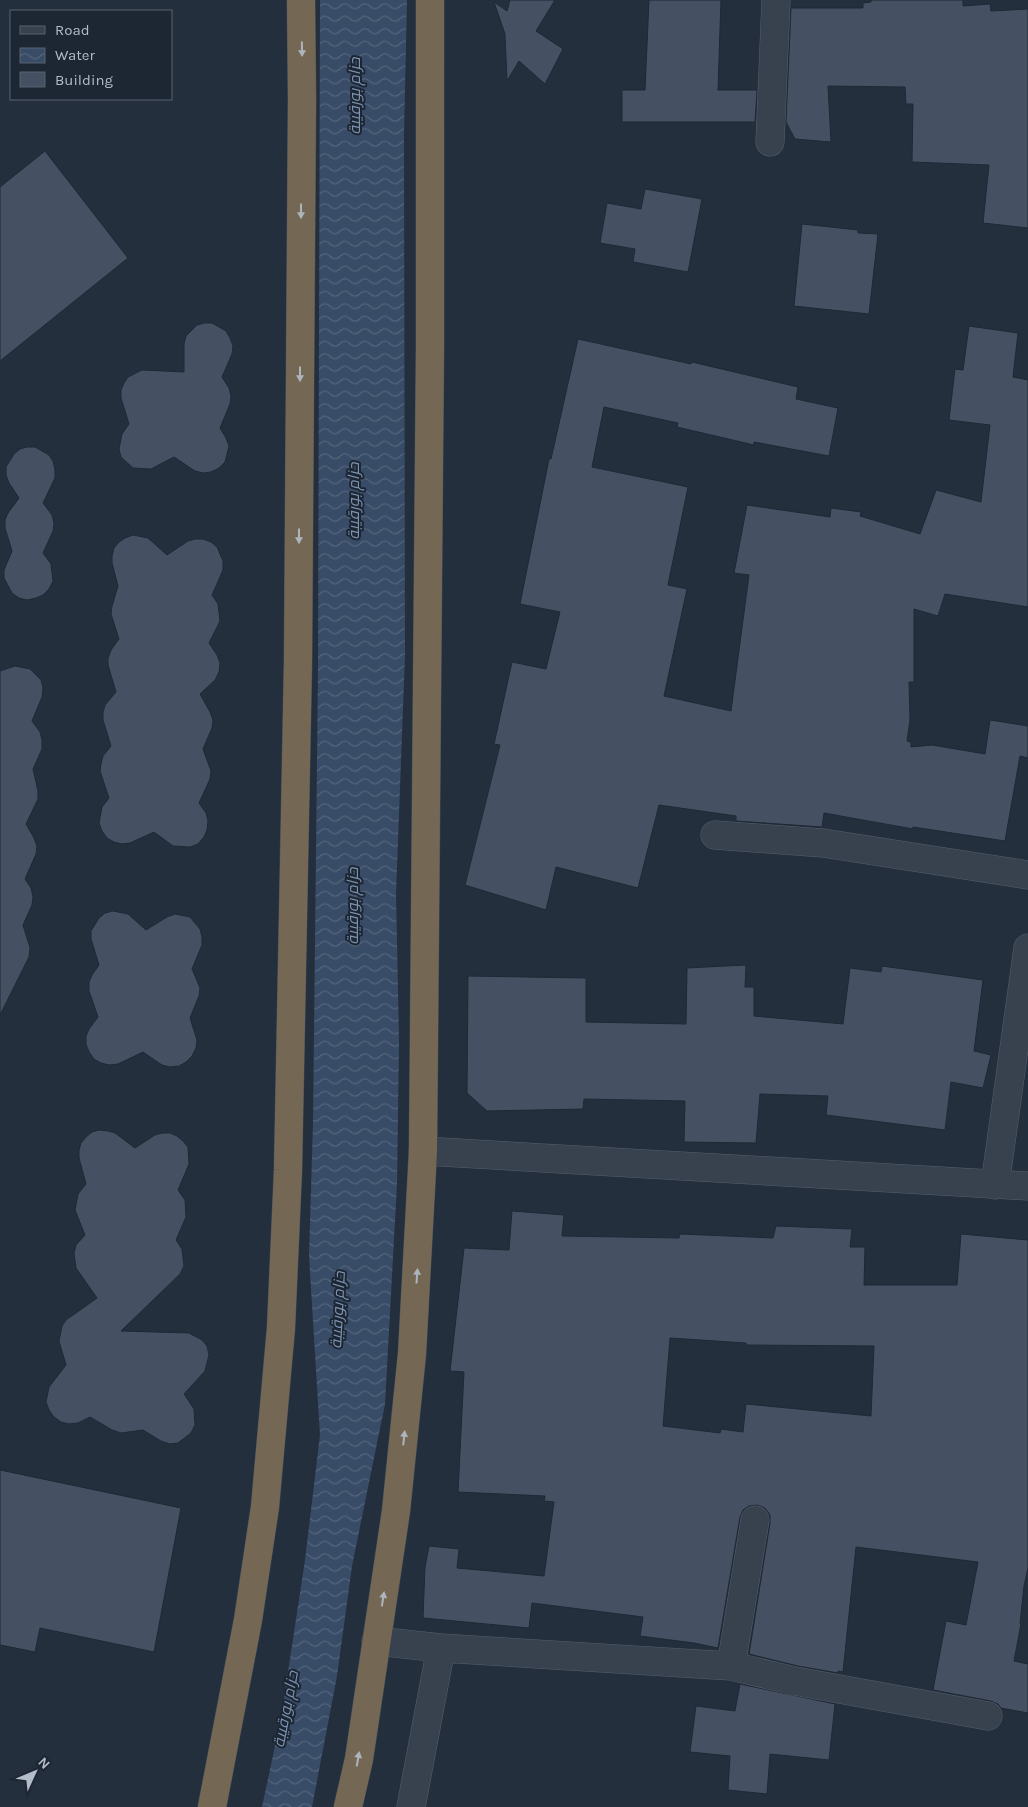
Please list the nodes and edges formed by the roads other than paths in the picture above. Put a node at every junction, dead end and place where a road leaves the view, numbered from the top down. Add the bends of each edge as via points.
1 (301, 0) edge
2 (430, 0) edge
3 (776, 0) edge
4 (770, 142) dead end
5 (715, 835) dead end
6 (1028, 875) edge
7 (1028, 948) edge
8 (423, 1152) junction
9 (995, 1185) junction
10 (1028, 1186) edge
11 (755, 1520) dead end
12 (376, 1641) junction
13 (441, 1648) junction
14 (731, 1666) junction
15 (988, 1716) dead end
16 (212, 1807) edge
17 (348, 1807) edge
18 (411, 1807) edge

1 -> 16 highway via 298,661 288,1170 281,1328 265,1507 248,1620
2 - 8 highway
3 - 4 street
5 - 6 street via 822,843
7 - 9 street
8 - 9 street
12 -> 8 highway via 396,1511 411,1364
9 - 10 street
11 - 14 street
12 - 13 street
17 -> 12 highway
13 - 14 street
13 - 18 street
14 - 15 street via 795,1681

